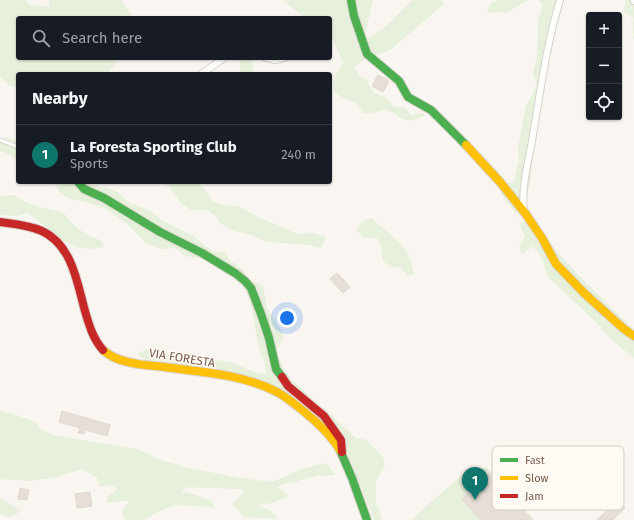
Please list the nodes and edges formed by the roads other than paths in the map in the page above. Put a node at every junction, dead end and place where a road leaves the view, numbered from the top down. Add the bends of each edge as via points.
1 (350, 0) edge
2 (560, 0) edge
3 (221, 60) edge
4 (204, 72) edge
5 (0, 140) edge
6 (16, 146) edge
7 (80, 184) edge
8 (525, 213) junction
9 (0, 222) edge
10 (634, 336) edge
11 (342, 454) junction
12 (367, 520) edge

1 - 8 street via 367,54 399,81 408,97 431,110 462,141
2 - 8 street via 548,48 526,177 523,205
3 - 4 street
5 - 6 lane
7 - 11 street via 84,189 202,253 245,280 261,314 276,369 288,386 324,416 341,440
8 - 10 street via 556,264 585,294
9 - 11 street, VIA FORESTA via 17,223 47,232 60,243 72,267 90,327 99,346 112,356 234,378 276,392 323,428
11 - 12 street, VIA FORESTA

